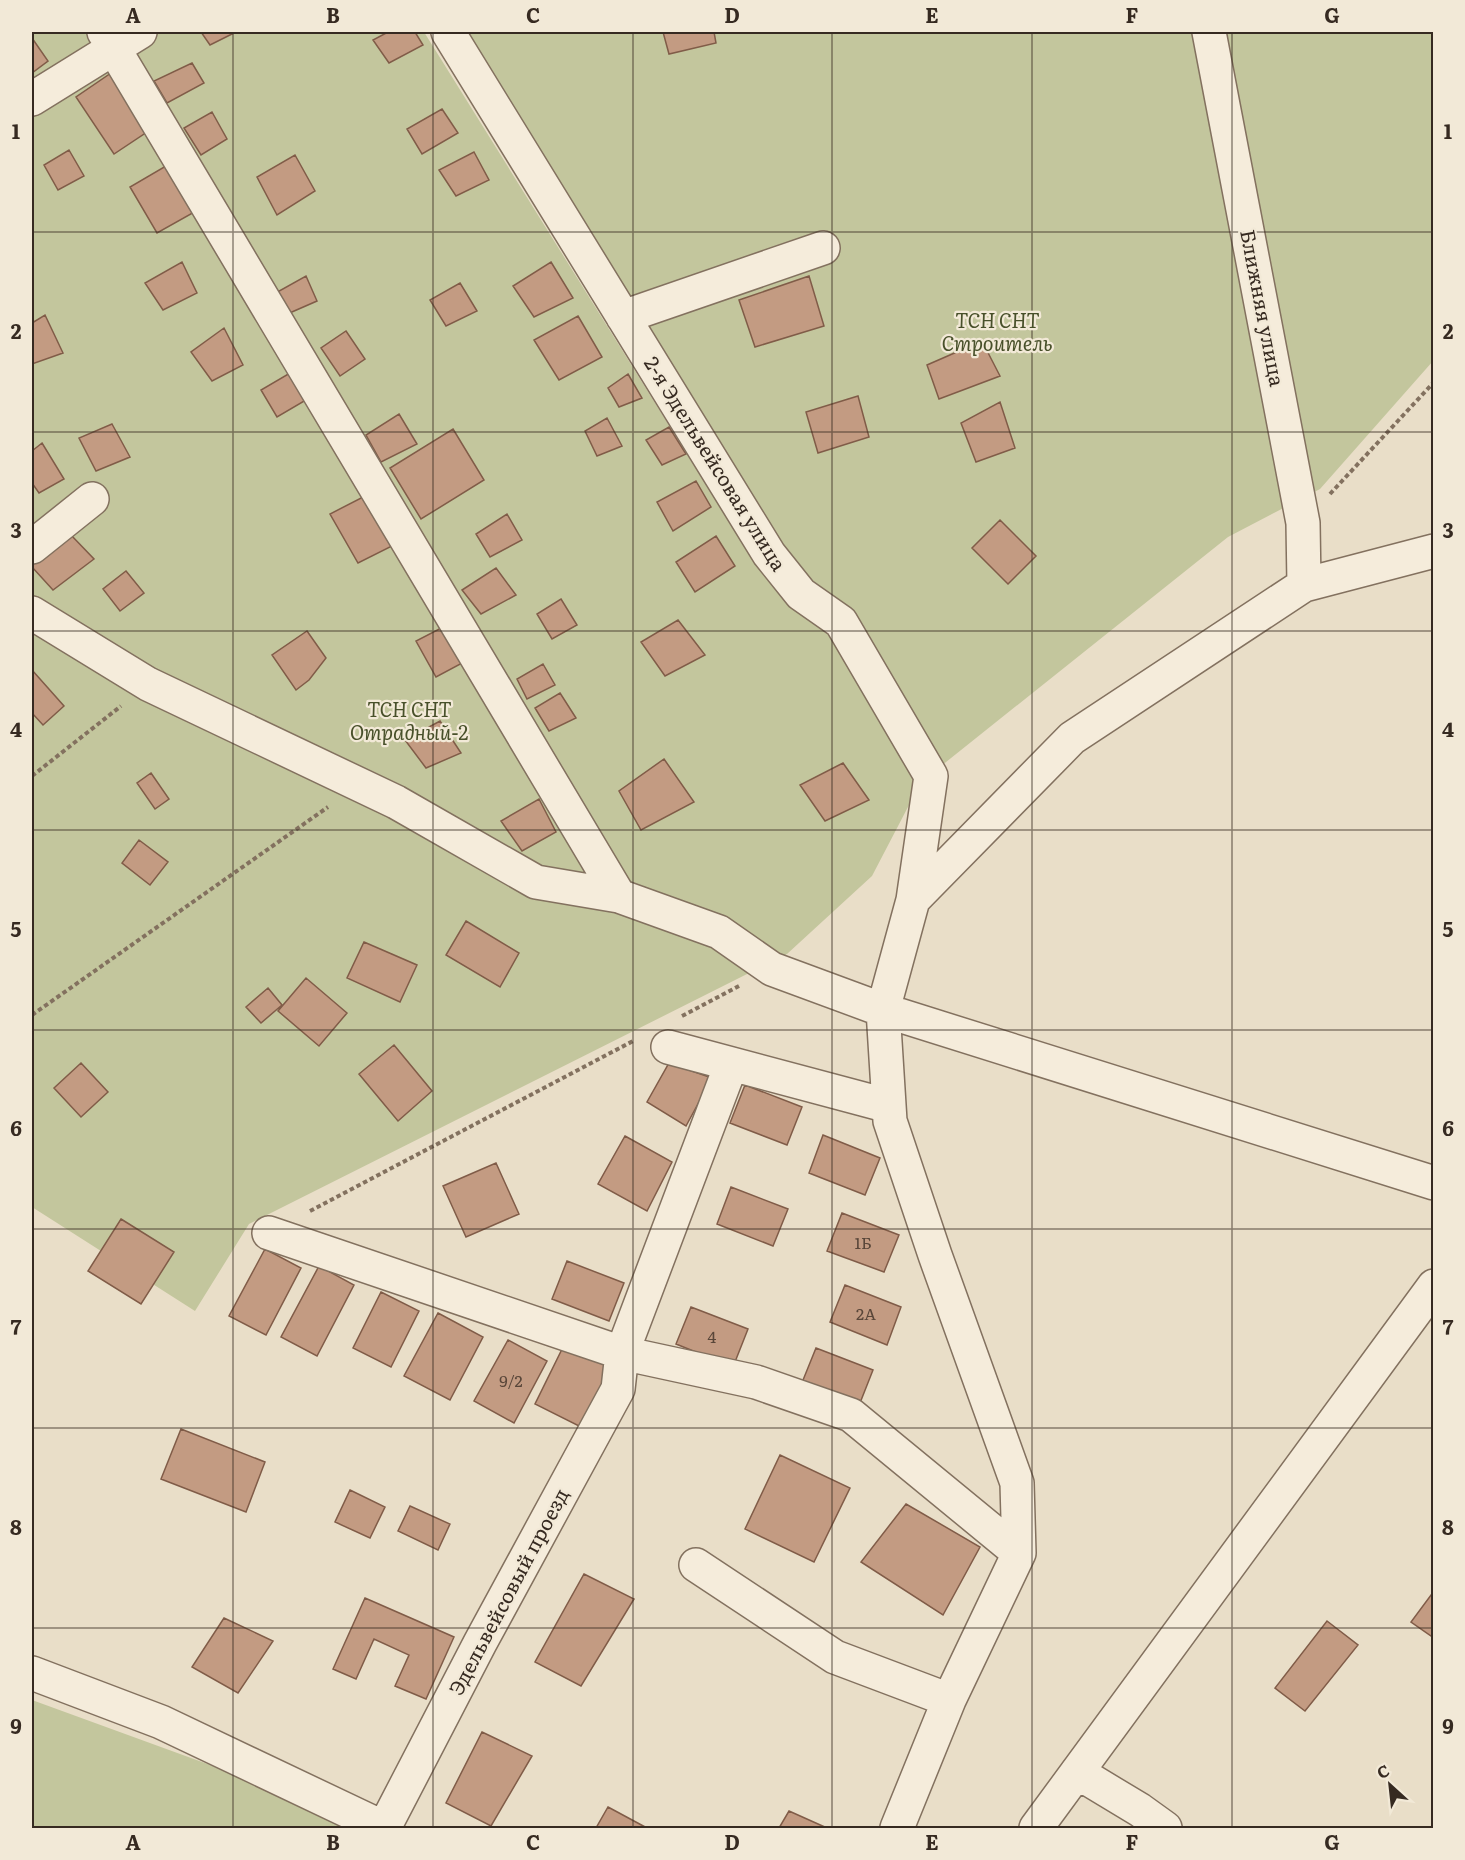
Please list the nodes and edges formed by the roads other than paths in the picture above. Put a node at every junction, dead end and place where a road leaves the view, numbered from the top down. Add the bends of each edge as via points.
1 (448, 32) edge
2 (1209, 32) edge
3 (119, 37) edge
4 (32, 99) edge
5 (823, 248) dead end
6 (623, 318) junction
7 (92, 499) dead end
8 (32, 547) edge
9 (1434, 551) edge
10 (1304, 585) junction
11 (32, 613) edge
12 (619, 896) junction
13 (913, 900) junction
14 (883, 1010) junction
15 (673, 1033) road end
16 (731, 1065) junction
17 (889, 1106) junction
18 (1434, 1184) edge
19 (270, 1233) road end
20 (1434, 1286) edge
21 (622, 1353) junction
22 (1019, 1553) junction
23 (696, 1565) dead end
24 (32, 1673) edge
25 (949, 1700) junction
26 (1077, 1772) junction
27 (384, 1828) edge
28 (897, 1828) edge
29 (1036, 1828) edge
30 (1165, 1828) edge

1 - 6 street, 2-я Эдельвейсовая улица
2 - 10 street, Ближняя улица via 1303,523
3 - 4 street
3 - 12 street
5 - 6 street
6 - 13 street, 2-я Эдельвейсовая улица via 769,554 801,594 840,622 931,776
7 - 8 street
9 - 10 street
10 - 13 street via 1072,738
11 - 12 street via 148,684 396,802 536,882
12 - 14 street via 719,932 772,969
13 - 14 street, 2-я Эдельвейсовая улица
14 - 17 street, 2-я Эдельвейсовая улица
14 - 18 street
15 - 16 street
16 - 17 street
16 - 21 street, Эдельвейсовый проезд
17 - 22 street, 2-я Эдельвейсовая улица via 890,1121 935,1255 1017,1483
19 - 21 street
20 - 26 street
21 - 22 street via 756,1382 851,1415
21 - 27 street, Эдельвейсовый проезд via 618,1389
22 - 25 street
23 - 25 street via 835,1657
24 - 27 street, Эдельвейсовый проезд via 161,1722
25 - 28 street
26 - 29 street
26 - 30 street

